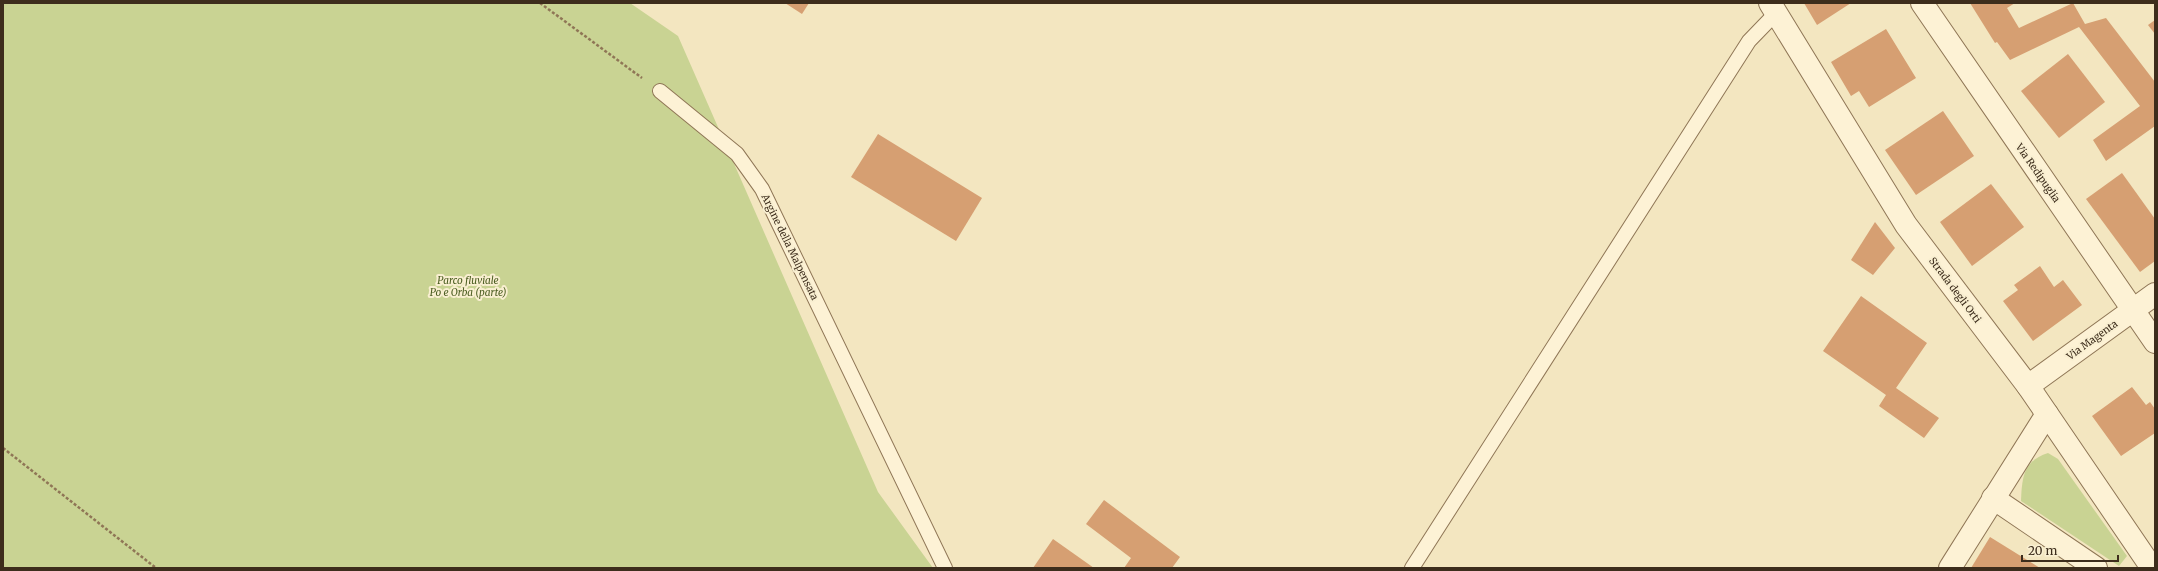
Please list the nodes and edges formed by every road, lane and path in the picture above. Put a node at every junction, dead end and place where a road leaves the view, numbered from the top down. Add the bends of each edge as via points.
1 (540, 3) edge
2 (1922, 3) edge
3 (1773, 8) edge
4 (660, 91) joint
5 (2155, 294) edge
6 (2132, 310) junction
7 (2155, 342) edge
8 (2028, 386) junction
9 (2047, 414) junction
10 (3, 448) edge
11 (1994, 498) junction
12 (156, 568) edge
13 (945, 568) edge
14 (1412, 568) edge
15 (1950, 568) edge
16 (2096, 568) edge
17 (2152, 568) edge

1 - 4 path
2 - 6 street, Via Redipuglia
3 - 8 street, Strada degli Orti via 1906,225
3 - 14 lane via 1748,41
4 - 13 lane, Argine della Malpensata via 737,154 762,189
5 - 6 street, Via Magenta
6 - 7 street, Via Redipuglia
6 - 8 street, Via Magenta
8 - 9 street, Strada degli Orti
9 - 11 street
9 - 17 street, Strada degli Orti
10 - 12 path
11 - 15 street
11 - 16 street

